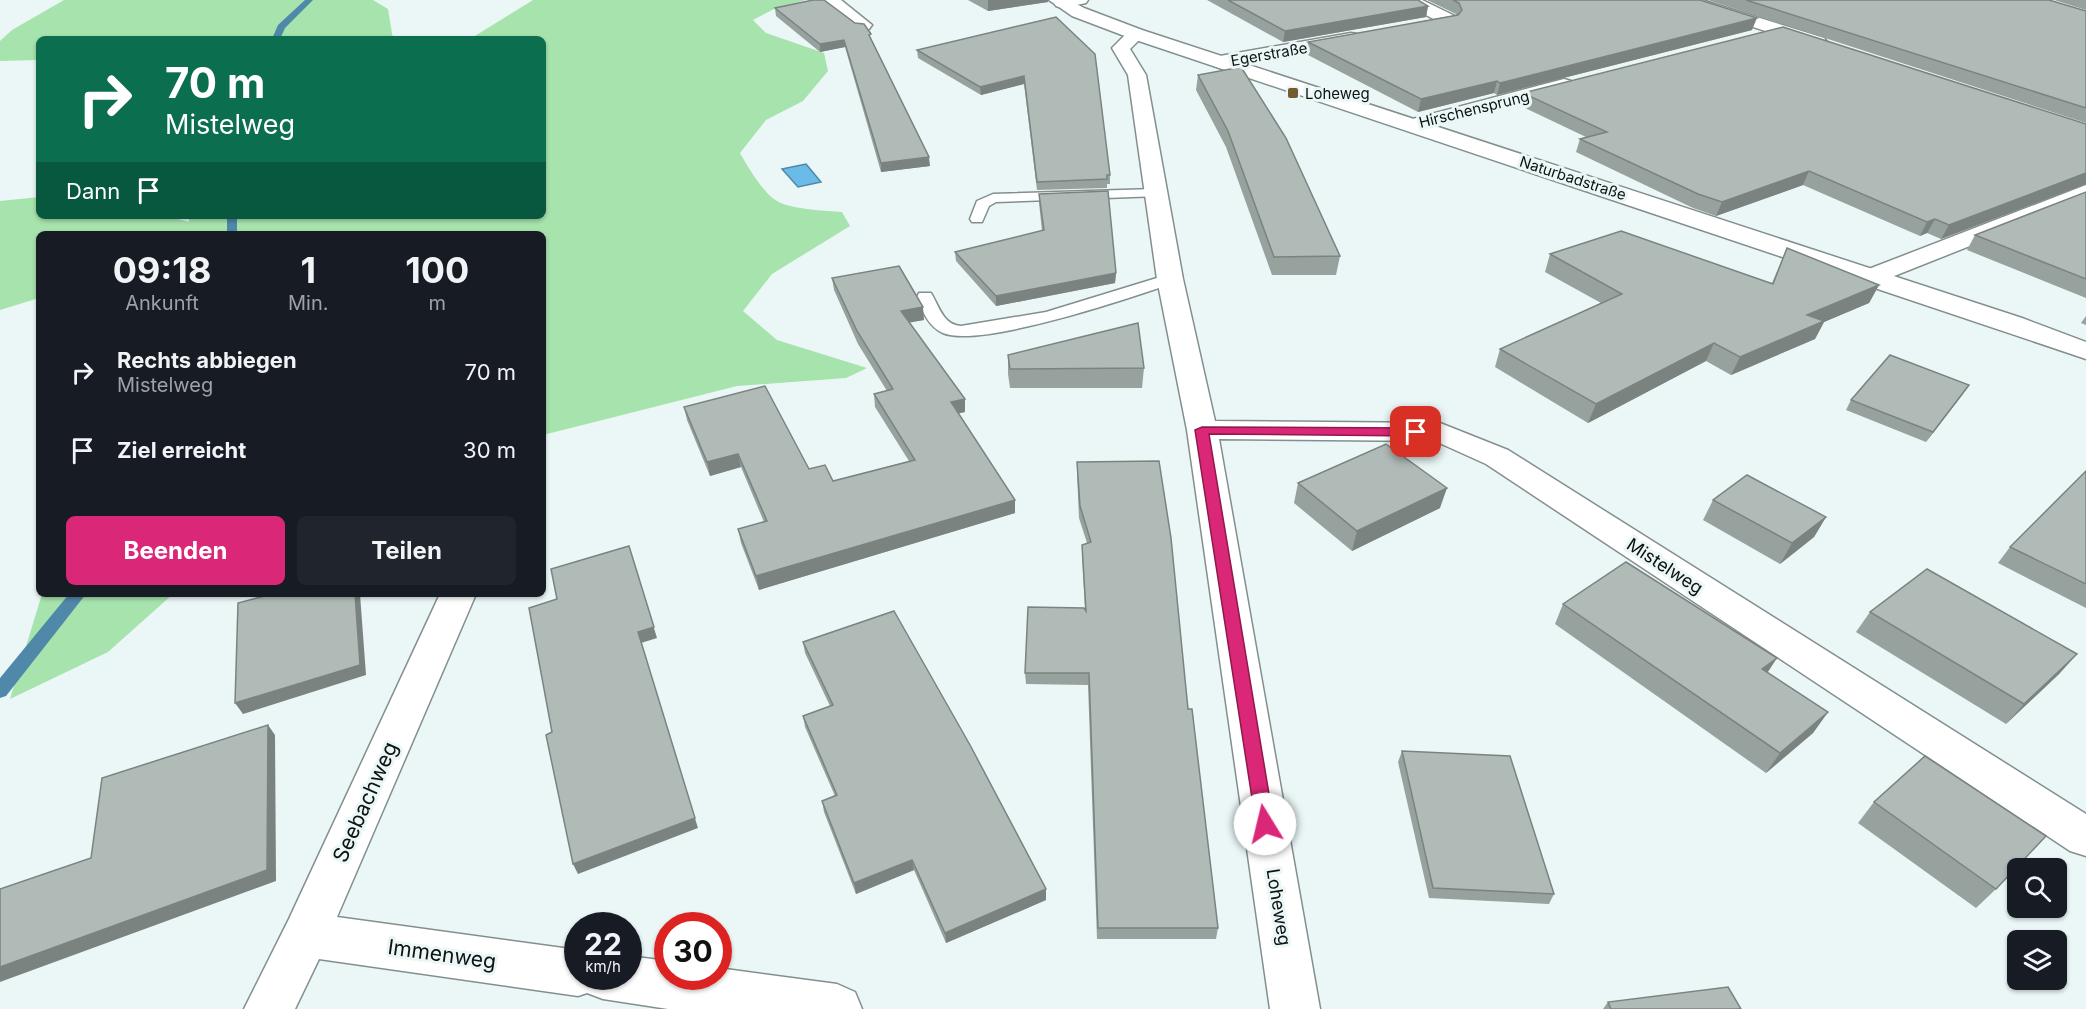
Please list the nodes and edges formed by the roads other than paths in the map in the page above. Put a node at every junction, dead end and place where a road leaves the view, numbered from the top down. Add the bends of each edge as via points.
1 (831, 0) edge
2 (1080, 0) edge
3 (1408, 0) edge
4 (1685, 0) edge
5 (1060, 1) edge
6 (1426, 24) edge
7 (863, 25) edge
8 (1780, 30) junction
9 (1136, 34) junction
10 (1368, 35) edge
11 (1746, 38) edge
12 (1835, 48) edge
13 (1220, 63) junction
14 (1577, 82) edge
15 (1412, 125) junction
16 (2086, 192) edge
17 (1155, 193) junction
18 (977, 219) dead end
19 (1870, 277) junction
20 (1170, 279) junction
21 (925, 297) dead end
22 (2086, 351) edge
23 (1202, 430) junction
24 (457, 597) edge
25 (2086, 837) edge
26 (306, 935) junction
27 (564, 971) edge
28 (642, 982) edge
29 (269, 1009) edge
30 (837, 1009) edge
31 (1295, 1009) edge

1 - 7 street
2 - 5 street, Naturbadstraße
3 - 6 street via 1449,20
4 - 8 street
5 - 9 street, Naturbadstraße
8 - 11 street
8 - 12 street
9 - 13 street, Naturbadstraße
9 - 17 street, Loheweg via 1121,48 1137,75
10 - 13 street, Egerstraße
13 - 15 street, Naturbadstraße
14 - 15 street, Hirschensprung
15 - 19 street, Naturbadstraße
16 - 19 street
17 - 18 lane via 993,198 982,204
17 - 20 street, Loheweg
19 - 22 street, Naturbadstraße
20 - 21 lane via 1037,317 954,332 940,324
20 - 23 street, Loheweg
23 - 25 street, Mistelweg via 1440,432 1497,457
23 - 31 street, Loheweg
24 - 26 street, Seebachweg
26 - 27 street, Immenweg
26 - 29 street, Seebachweg
28 - 30 street

